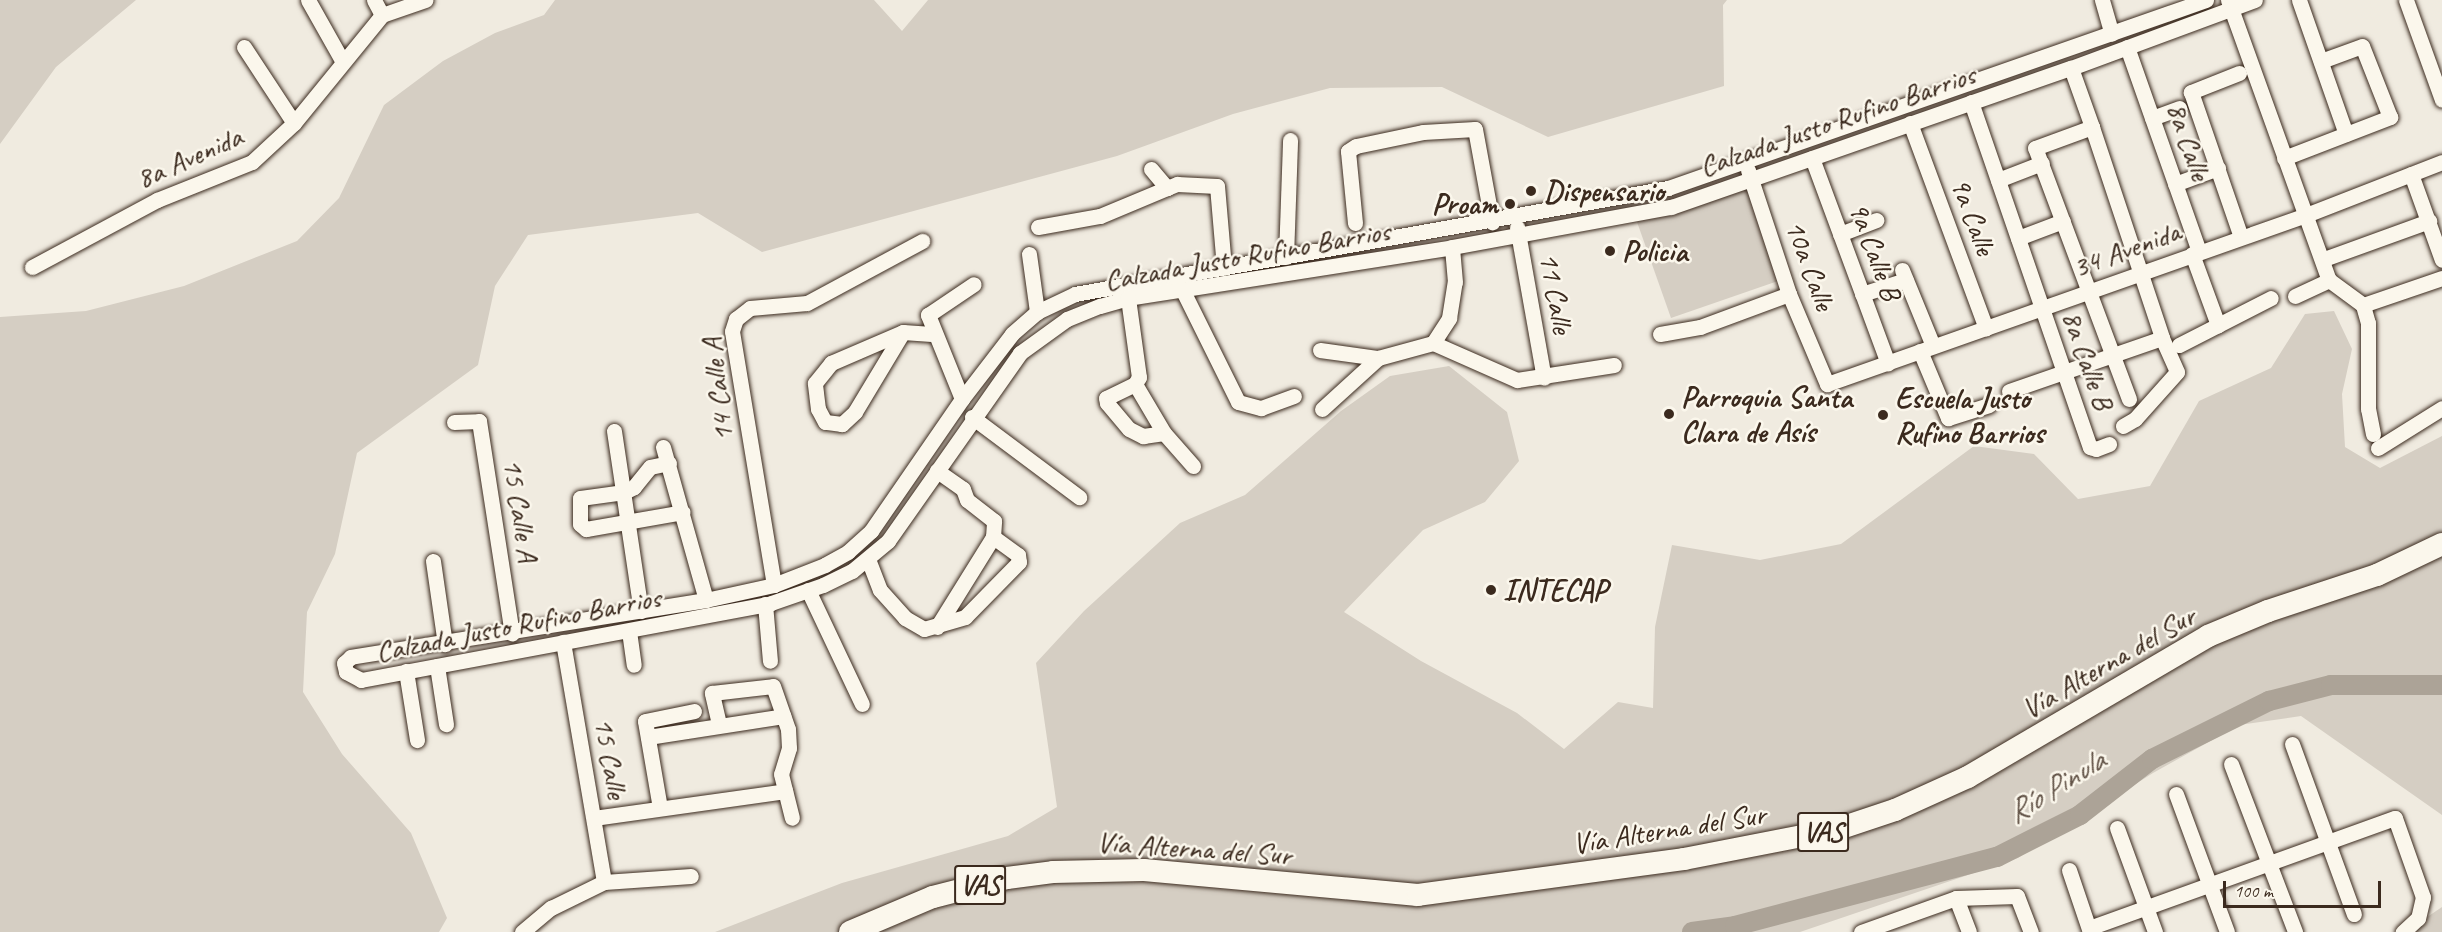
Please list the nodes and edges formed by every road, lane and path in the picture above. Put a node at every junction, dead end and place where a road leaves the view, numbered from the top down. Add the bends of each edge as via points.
1 (308, 0) edge
2 (374, 0) edge
3 (425, 0) edge
4 (2102, 0) edge
5 (2206, 0) edge
6 (2255, 0) edge
7 (2299, 0) edge
8 (2406, 0) edge
9 (2230, 4) edge
10 (382, 15) junction
11 (2112, 34) junction
12 (244, 46) dead end
13 (2127, 47) junction
14 (2321, 61) junction
15 (342, 62) junction
16 (2071, 68) junction
17 (2239, 73) dead end
18 (2442, 100) edge
19 (1971, 102) junction
20 (2179, 108) dead end
21 (2152, 117) junction
22 (294, 123) junction
23 (1910, 123) junction
24 (2091, 128) junction
25 (2346, 134) junction
26 (1290, 140) dead end
27 (1812, 158) junction
28 (2284, 158) junction
29 (2442, 162) edge
30 (1745, 163) junction
31 (2042, 163) junction
32 (2217, 168) junction
33 (1151, 169) dead end
34 (2411, 174) junction
35 (1752, 179) junction
36 (1998, 180) junction
37 (2175, 184) junction
38 (1167, 188) junction
39 (2306, 215) junction
40 (1515, 218) junction
41 (1876, 220) dead end
42 (2063, 220) junction
43 (2429, 220) junction
44 (1492, 222) junction
45 (1354, 223) dead end
46 (1038, 227) dead end
47 (1840, 234) junction
48 (1518, 236) junction
49 (2241, 237) junction
50 (2018, 238) junction
51 (922, 241) dead end
52 (1452, 247) junction
53 (2196, 253) junction
54 (1029, 254) dead end
55 (1286, 257) junction
56 (2324, 259) junction
57 (2442, 260) edge
58 (32, 267) dead end
59 (1224, 268) junction
60 (2139, 273) junction
61 (2442, 278) edge
62 (2329, 280) junction
63 (974, 284) dead end
64 (1149, 287) junction
65 (1182, 289) junction
66 (2089, 291) junction
67 (1789, 294) junction
68 (1862, 294) junction
69 (2295, 296) dead end
70 (1128, 298) junction
71 (2271, 298) dead end
72 (2363, 305) junction
73 (2041, 308) junction
74 (1037, 312) junction
75 (2218, 326) junction
76 (1986, 328) junction
77 (903, 332) junction
78 (935, 334) junction
79 (1660, 334) dead end
80 (2162, 338) junction
81 (1433, 343) junction
82 (2179, 345) dead end
83 (1927, 349) junction
84 (1320, 350) dead end
85 (2112, 353) junction
86 (1378, 358) junction
87 (1888, 363) junction
88 (1614, 364) dead end
89 (2063, 372) junction
90 (1544, 378) junction
91 (1135, 384) junction
92 (1827, 384) joint
93 (2009, 391) dead end
94 (1294, 396) dead end
95 (962, 399) junction
96 (2130, 399) dead end
97 (1989, 405) dead end
98 (2442, 408) edge
99 (1322, 409) dead end
100 (972, 417) junction
101 (454, 422) dead end
102 (2123, 426) dead end
103 (614, 431) dead end
104 (1164, 433) junction
105 (2109, 444) dead end
106 (663, 447) dead end
107 (669, 463) junction
108 (1193, 466) dead end
109 (937, 471) junction
110 (624, 492) junction
111 (896, 493) junction
112 (1079, 497) dead end
113 (912, 506) junction
114 (683, 512) junction
115 (628, 523) junction
116 (993, 537) junction
117 (2442, 544) edge
118 (2442, 559) edge
119 (868, 560) junction
120 (433, 561) dead end
121 (774, 585) junction
122 (808, 590) junction
123 (706, 600) junction
124 (765, 604) junction
125 (672, 606) junction
126 (641, 611) junction
127 (675, 622) junction
128 (937, 627) junction
129 (630, 631) junction
130 (512, 633) junction
131 (468, 640) junction
132 (563, 642) junction
133 (445, 644) junction
134 (473, 659) junction
135 (770, 661) dead end
136 (634, 665) dead end
137 (437, 666) junction
138 (406, 671) junction
139 (862, 704) dead end
140 (694, 711) dead end
141 (783, 716) junction
142 (446, 724) dead end
143 (719, 724) junction
144 (648, 737) junction
145 (417, 740) dead end
146 (2292, 744) dead end
147 (2231, 764) dead end
148 (785, 791) junction
149 (2176, 794) dead end
150 (660, 808) junction
151 (594, 818) junction
152 (792, 818) dead end
153 (2117, 828) dead end
154 (2327, 841) junction
155 (2268, 863) junction
156 (2069, 870) dead end
157 (691, 876) dead end
158 (1118, 876) junction
159 (1144, 877) junction
160 (604, 882) junction
161 (2209, 885) junction
162 (1956, 898) junction
163 (2146, 908) junction
164 (2354, 914) dead end
165 (1900, 926) edge
166 (2090, 930) edge
167 (522, 932) edge
168 (850, 932) edge
169 (876, 932) edge
170 (1862, 932) edge
171 (1969, 932) edge
172 (2031, 932) edge
173 (2155, 932) edge
174 (2227, 932) edge
175 (2295, 932) edge
176 (2403, 932) edge

1 - 15 street
2 - 10 street
3 - 10 street
4 - 11 street
5 - 11 street, Calzada Justo Rufino Barrios
6 - 9 street, Calzada Justo Rufino Barrios
7 - 14 street
8 - 18 street
9 - 13 street, Calzada Justo Rufino Barrios
9 - 28 street
10 - 15 street, 8a Avenida
11 - 30 street, Calzada Justo Rufino Barrios
12 - 22 street
13 - 16 street, Calzada Justo Rufino Barrios
13 - 21 street, 8a Calle
14 - 25 street
14 - 25 street via 2362,46 2390,117
15 - 22 street, 8a Avenida
16 - 19 street, Calzada Justo Rufino Barrios
16 - 24 street
17 - 32 street via 2191,92
19 - 23 street, Calzada Justo Rufino Barrios
19 - 36 street, 8a Calle B
20 - 21 street
21 - 37 street, 8a Calle
22 - 58 street, 8a Avenida via 252,162 157,200
23 - 27 street, Calzada Justo Rufino Barrios
23 - 76 street, 9a Calle
24 - 31 street via 2036,148
24 - 60 street
25 - 28 street
26 - 55 street
27 - 35 street, Calzada Justo Rufino Barrios
27 - 47 street, 9a Calle B
28 - 39 street
29 - 34 street, 34 Avenida
30 - 35 street, 10a Calle
30 - 40 street, Calzada Justo Rufino Barrios via 1668,188
31 - 36 street
31 - 42 street
32 - 37 street
32 - 49 street
33 - 38 street
34 - 39 street, 34 Avenida
34 - 43 street
35 - 48 street, Calzada Justo Rufino Barrios via 1660,209
35 - 67 street, 10a Calle
36 - 50 street, 8a Calle B
37 - 53 street, 8a Calle
38 - 46 street via 1100,216
38 - 59 street via 1177,184 1217,186
39 - 49 street, 34 Avenida
39 - 56 street
40 - 44 street, Calzada Justo Rufino Barrios
40 - 48 street, 11 Calle
41 - 47 street
42 - 50 street
42 - 66 street
43 - 56 street
43 - 57 street
44 - 45 street via 1475,129 1423,132 1348,151
44 - 55 street, Calzada Justo Rufino Barrios
47 - 68 street, 9a Calle B
48 - 52 street, Calzada Justo Rufino Barrios
48 - 90 street, 11 Calle
49 - 53 street, 34 Avenida
50 - 73 street, 8a Calle B
51 - 121 street, 14 Calle A via 807,303 750,308 736,319 732,331
52 - 65 street, Calzada Justo Rufino Barrios
52 - 81 street via 1455,282 1449,318
53 - 60 street, 34 Avenida
53 - 75 street, 8a Calle
54 - 74 street
55 - 59 street, Calzada Justo Rufino Barrios
56 - 62 street
59 - 64 street, Calzada Justo Rufino Barrios
60 - 66 street, 34 Avenida
60 - 80 street
61 - 72 street
62 - 69 street
62 - 72 street
63 - 78 street via 928,315
64 - 65 street, Calzada Justo Rufino Barrios
64 - 70 street, Calzada Justo Rufino Barrios
64 - 74 street, Calzada Justo Rufino Barrios via 1075,294
65 - 94 street via 1238,402 1261,408
66 - 73 street, 34 Avenida
66 - 85 street
67 - 79 street via 1700,327
67 - 92 street, 10a Calle
68 - 83 street via 1904,275
68 - 87 street, 9a Calle B
70 - 91 street via 1140,367
70 - 100 street, Calzada Justo Rufino Barrios via 1067,319 1044,334 1020,353
71 - 75 street
72 - 98 street via 2368,322 2368,409 2376,441
73 - 76 street, 34 Avenida
73 - 89 street, 8a Calle B
74 - 95 street, Calzada Justo Rufino Barrios via 1012,334
75 - 82 street
76 - 83 street, 34 Avenida
77 - 77 street via 858,348 822,372 815,383 825,422 842,424 855,412
77 - 78 street
78 - 95 street
80 - 85 street
80 - 102 street via 2176,372 2135,419
81 - 86 street
81 - 90 street via 1516,380
83 - 87 street, 34 Avenida
83 - 97 street via 1948,418
84 - 86 street
85 - 89 street
85 - 96 street
86 - 99 street
87 - 92 street, 34 Avenida
88 - 90 street
89 - 93 street
89 - 105 street, 8a Calle B via 2090,447
91 - 104 street
91 - 104 street via 1106,398 1107,403 1129,429 1143,436
95 - 111 street, Calzada Justo Rufino Barrios
100 - 109 street, Calzada Justo Rufino Barrios
100 - 112 street
101 - 130 street, 15 Calle A via 479,421
103 - 110 street
104 - 108 street
106 - 107 street
107 - 110 street via 650,467 634,487
107 - 114 street
109 - 113 street, Calzada Justo Rufino Barrios
109 - 116 street via 963,489 968,500 994,520
110 - 115 street
110 - 115 street via 585,496 577,503 582,528
111 - 113 street
111 - 121 street, Calzada Justo Rufino Barrios via 871,531 848,552
113 - 119 street, Calzada Justo Rufino Barrios via 888,541
114 - 115 street
114 - 123 street
115 - 126 street
116 - 128 street
116 - 128 street via 1018,555 1019,562 965,617
117 - 159 highway, Vía Alterna del Sur / VAS via 2377,575 2268,610 2208,636 1968,777 1895,810 1838,829 1684,860 1418,895
118 - 159 highway, Vía Alterna del Sur / VAS via 2413,574 2212,648 1981,783 1897,820 1842,838 1751,859 1420,906
119 - 122 street, Calzada Justo Rufino Barrios
119 - 128 street via 880,590 905,618 924,628
120 - 133 street
121 - 123 street, Calzada Justo Rufino Barrios
122 - 124 street, Calzada Justo Rufino Barrios
122 - 139 street
123 - 125 street, Calzada Justo Rufino Barrios
124 - 127 street, Calzada Justo Rufino Barrios
124 - 135 street
125 - 126 street, Calzada Justo Rufino Barrios
125 - 127 street
126 - 130 street, Calzada Justo Rufino Barrios
127 - 129 street, Calzada Justo Rufino Barrios
129 - 132 street, Calzada Justo Rufino Barrios
129 - 136 street
130 - 131 street, Calzada Justo Rufino Barrios
131 - 133 street, Calzada Justo Rufino Barrios
131 - 134 street
132 - 134 street, Calzada Justo Rufino Barrios
132 - 151 street, 15 Calle
133 - 138 street, Calzada Justo Rufino Barrios via 351,657 344,663 354,680
134 - 137 street, Calzada Justo Rufino Barrios
137 - 138 street, Calzada Justo Rufino Barrios
137 - 142 street
138 - 145 street
140 - 144 street via 645,721
141 - 143 street
141 - 143 street via 772,686 712,693
141 - 148 street via 789,748 782,774
143 - 144 street
144 - 150 street
146 - 154 street
147 - 155 street
148 - 150 street
148 - 152 street
149 - 161 street
150 - 151 street
151 - 160 street, 15 Calle
153 - 163 street
154 - 155 street
154 - 164 street
154 - 176 street via 2395,818 2423,897 2418,918
155 - 161 street
155 - 175 street
156 - 166 street
157 - 160 street
158 - 159 highway, Vía Alterna del Sur / VAS
158 - 168 highway, Vía Alterna del Sur / VAS via 1053,872 984,884 933,897
158 - 169 highway, Vía Alterna del Sur / VAS via 985,895
160 - 167 street via 551,908
161 - 163 street
161 - 174 street
162 - 165 street
162 - 171 street
162 - 172 street via 2018,896
163 - 166 street
163 - 173 street
165 - 170 street

